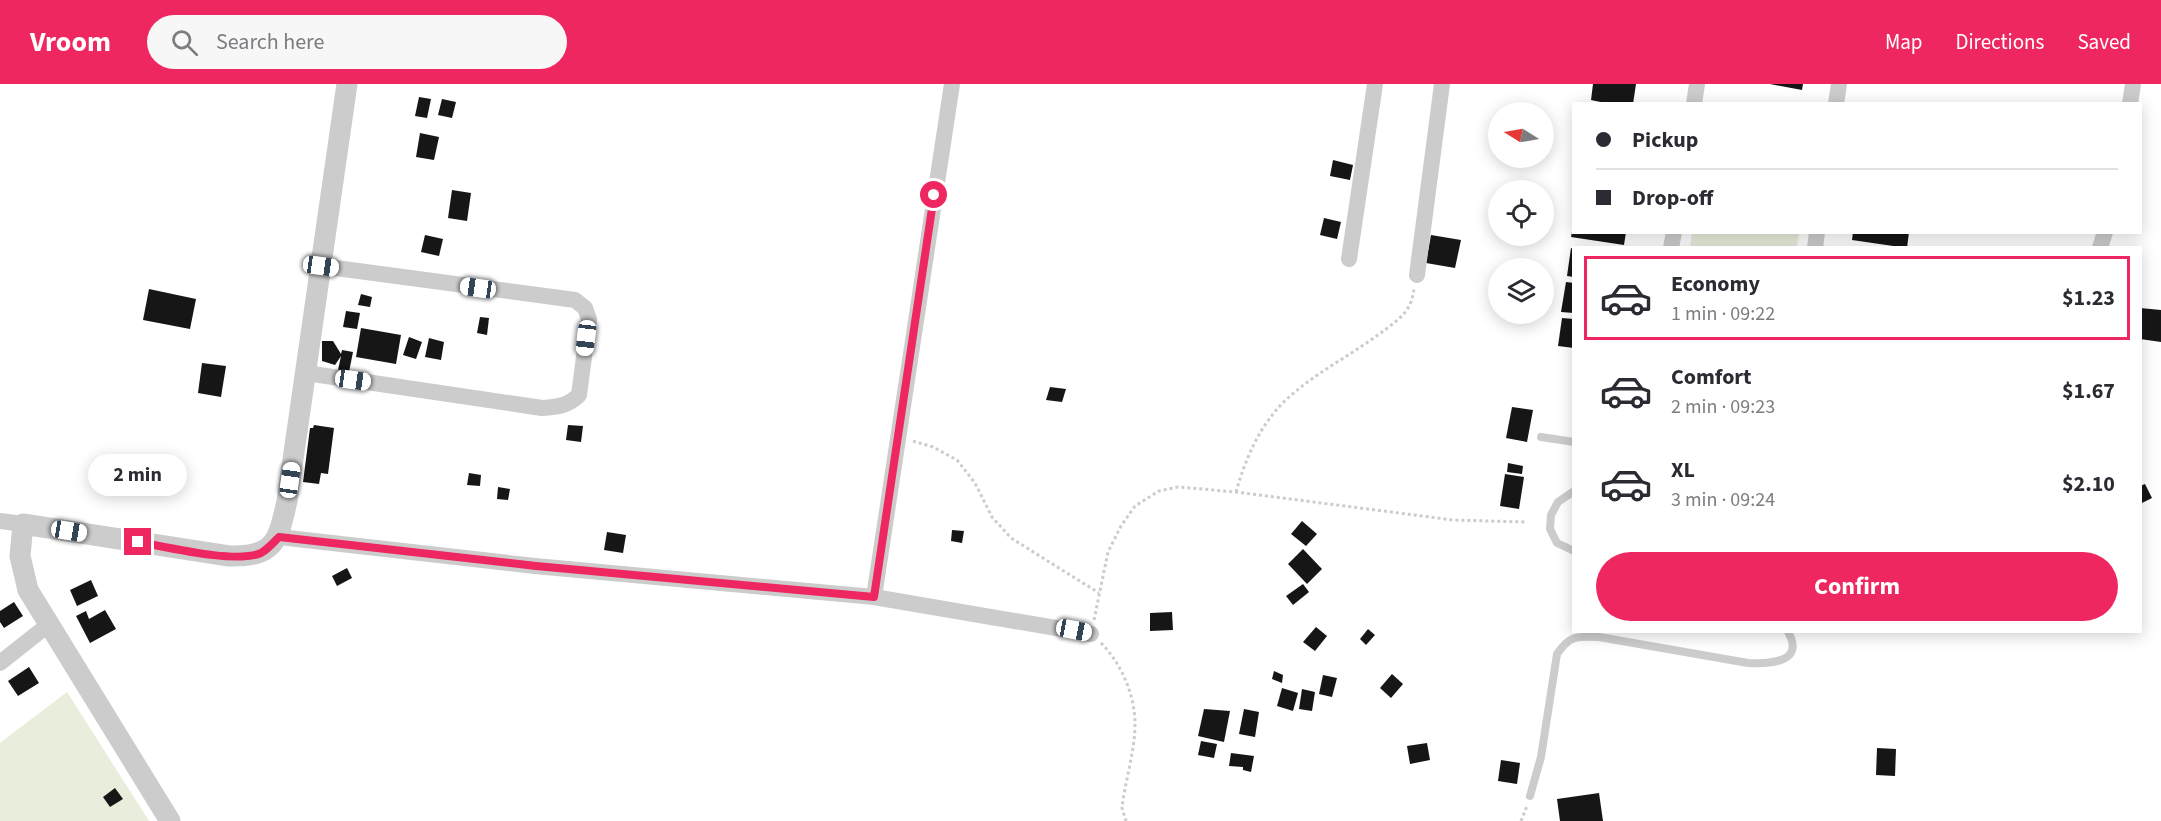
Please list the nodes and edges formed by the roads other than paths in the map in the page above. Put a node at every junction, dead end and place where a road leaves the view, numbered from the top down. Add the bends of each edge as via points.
1 (347, 84) edge
2 (952, 84) edge
3 (1375, 84) edge
4 (1443, 84) edge
5 (1697, 84) edge
6 (1839, 84) edge
7 (2133, 84) edge
8 (1694, 102) edge
9 (1836, 102) edge
10 (2130, 102) edge
11 (1349, 259) dead end
12 (321, 266) junction
13 (1417, 275) road end
14 (306, 373) junction
15 (1541, 437) dead end
16 (1572, 442) edge
17 (1572, 492) edge
18 (0, 520) edge
19 (23, 524) junction
20 (279, 537) junction
21 (1572, 550) edge
22 (874, 597) junction
23 (48, 625) junction
24 (1789, 633) edge
25 (1091, 634) road end
26 (0, 663) edge
27 (1530, 796) road end
28 (170, 821) edge

1 - 12 street
2 - 22 street
3 - 11 street
4 - 13 street
5 - 8 street
6 - 9 street
7 - 10 street
12 - 14 street
12 - 14 street via 575,300 585,308 589,319 579,395 557,407 542,408
14 - 20 street
15 - 16 lane
17 - 21 lane via 1558,502 1551,515 1550,530 1557,543
18 - 19 street
19 - 20 street via 229,556 263,552
19 - 23 street via 22,570 28,590
20 - 22 street via 525,565
22 - 25 street
23 - 26 street
23 - 28 street
24 - 27 lane via 1792,649 1788,656 1768,664 1599,637 1579,636 1565,642 1557,654 1541,757

